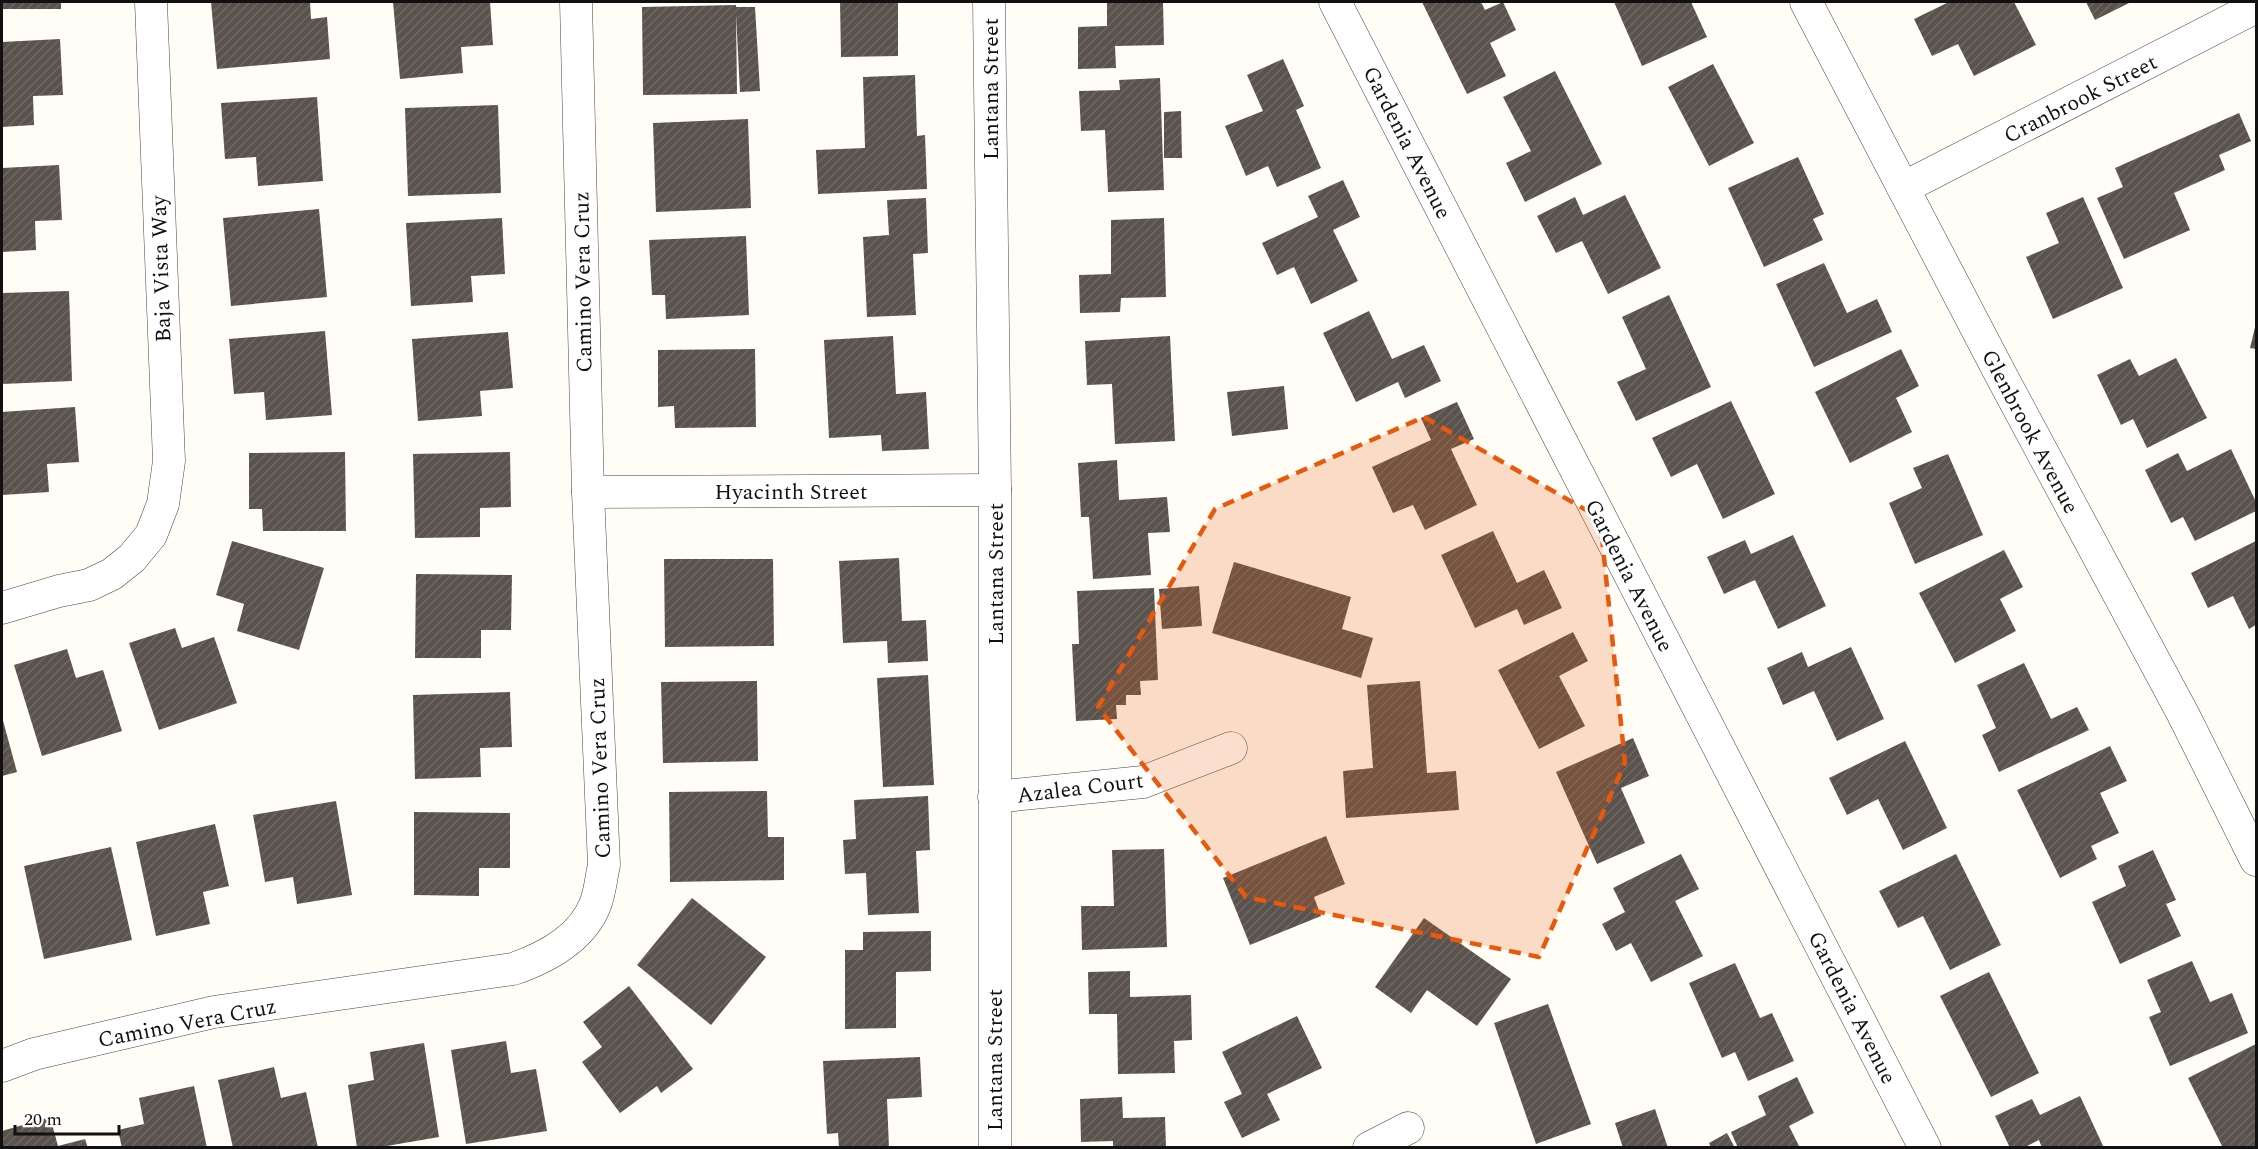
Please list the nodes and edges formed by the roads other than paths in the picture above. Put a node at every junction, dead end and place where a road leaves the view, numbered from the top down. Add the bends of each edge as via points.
1 (151, 2) edge
2 (576, 2) edge
3 (989, 2) edge
4 (1335, 2) edge
5 (1806, 2) edge
6 (2256, 7) edge
7 (1903, 188) junction
8 (995, 490) junction
9 (588, 492) junction
10 (2, 608) edge
11 (1231, 748) dead end
12 (994, 797) junction
13 (2256, 860) edge
14 (2, 1066) edge
15 (1408, 1128) dead end
16 (994, 1148) edge
17 (1369, 1148) edge
18 (1925, 1148) edge

1 - 10 street, Baja Vista Way via 169,461 163,504 151,535 112,574 89,585
2 - 9 street, Camino Vera Cruz
3 - 8 street, Lantana Street
4 - 18 street, Gardenia Avenue
5 - 7 street, Glenbrook Avenue
6 - 7 street, Cranbrook Street
7 - 13 street, Glenbrook Avenue via 2183,714
8 - 9 street, Hyacinth Street
8 - 12 street, Lantana Street
9 - 14 street, Camino Vera Cruz via 604,865 595,906 580,928 561,946 513,969 214,1012 34,1054
11 - 12 street, Azalea Court via 1143,782
12 - 16 street, Lantana Street
15 - 17 street

